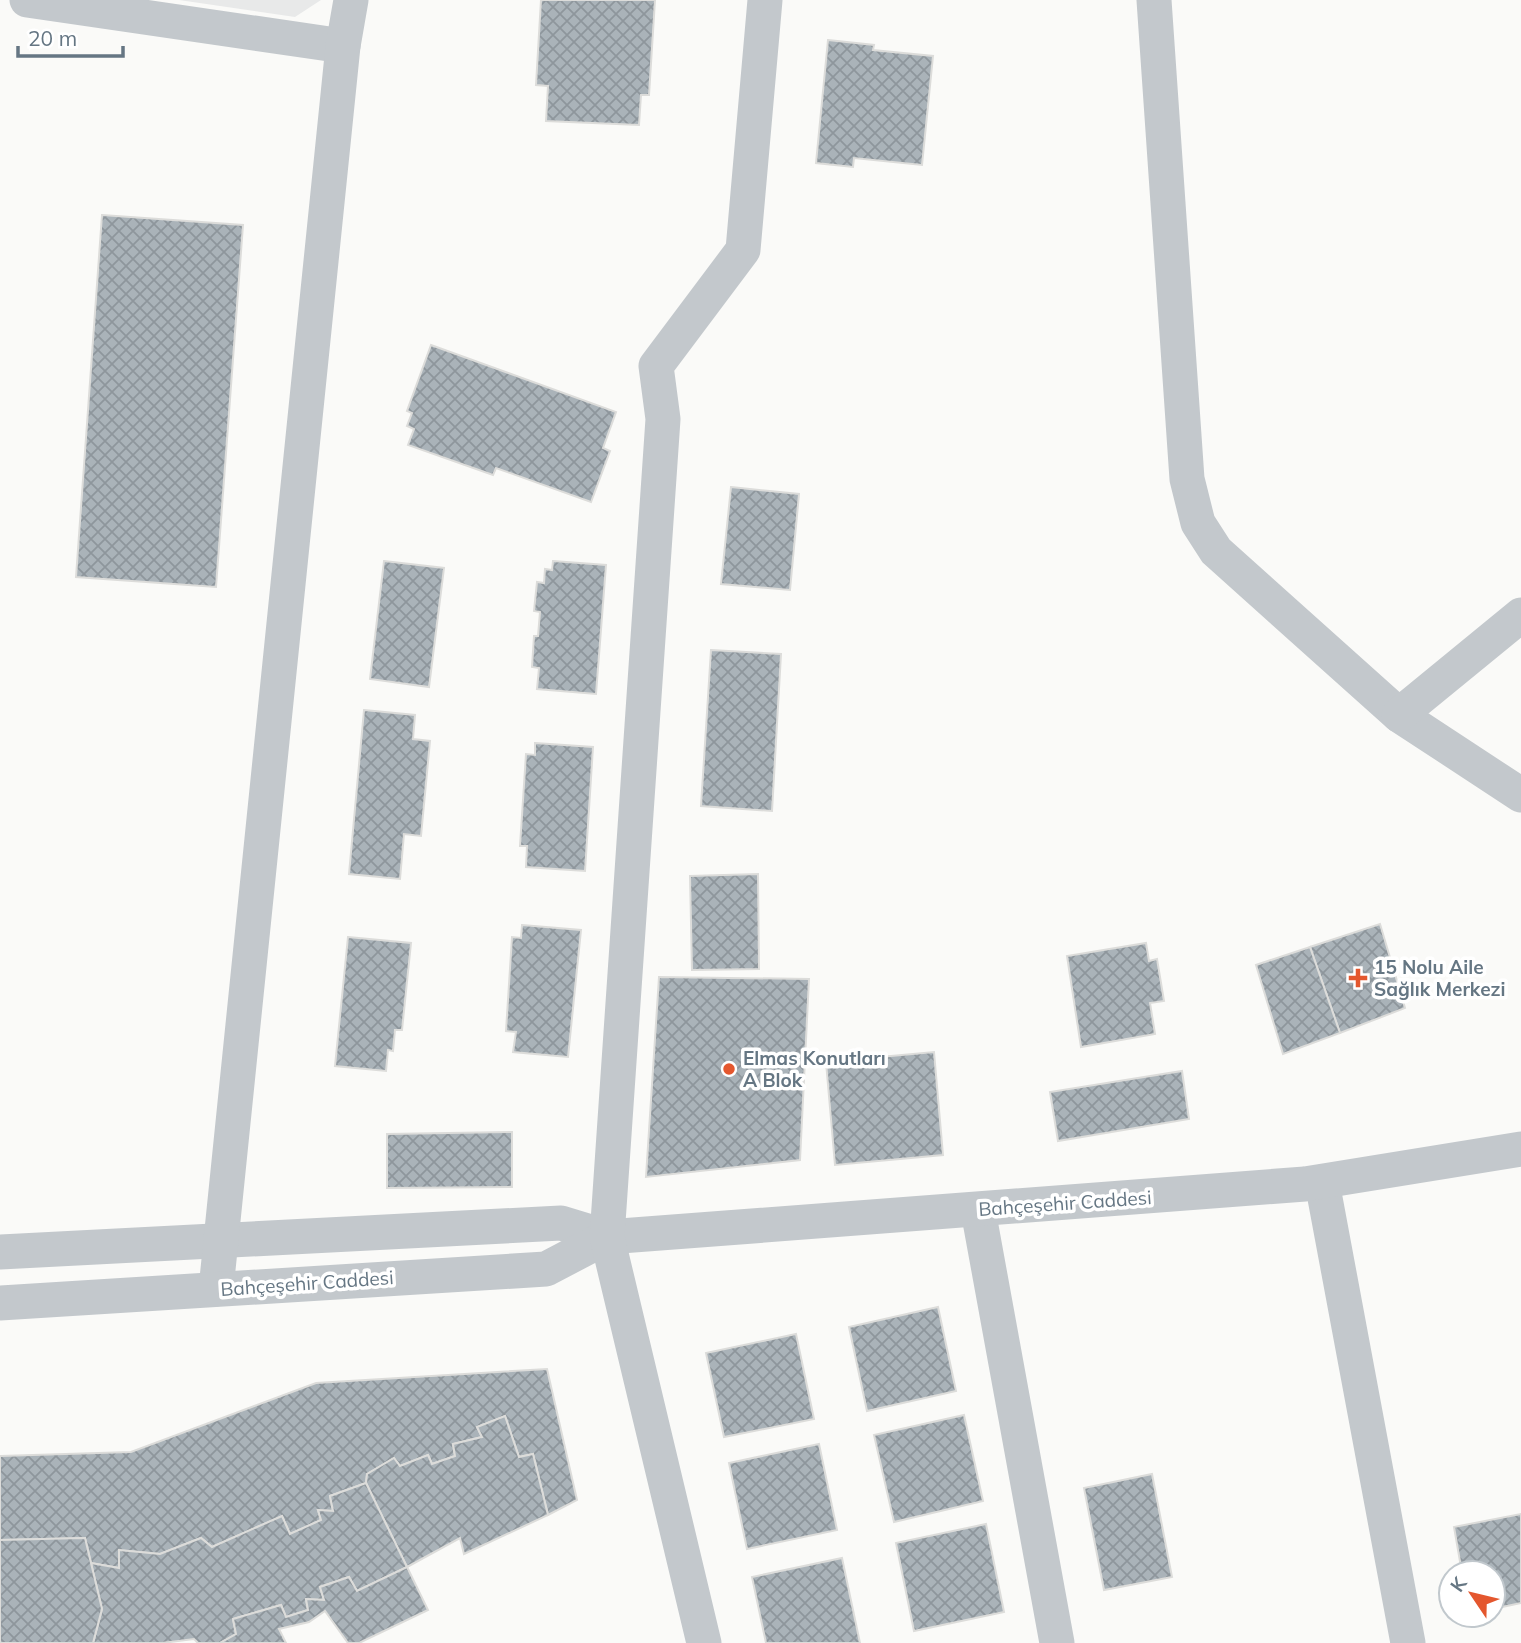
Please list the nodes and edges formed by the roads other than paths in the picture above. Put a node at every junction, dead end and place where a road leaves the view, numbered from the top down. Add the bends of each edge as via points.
1 (27, 0) edge
2 (351, 0) edge
3 (765, 0) edge
4 (1154, 0) edge
5 (343, 46) junction
6 (1521, 615) edge
7 (1399, 715) junction
8 (1521, 795) edge
9 (1521, 1149) edge
10 (1322, 1182) junction
11 (978, 1210) junction
12 (607, 1237) junction
13 (222, 1240) junction
14 (0, 1252) edge
15 (216, 1289) junction
16 (0, 1303) edge
17 (704, 1643) edge
18 (1057, 1643) edge
19 (1408, 1643) edge

1 - 5 street
2 - 5 street
3 - 12 street via 743,250 656,366 663,419
4 - 7 street via 1187,479 1198,523 1216,551
5 - 13 street
6 - 7 street
7 - 8 street
9 - 10 street, Bahçeşehir Caddesi
10 - 11 street, Bahçeşehir Caddesi
10 - 19 street
11 - 12 street, Bahçeşehir Caddesi
11 - 18 street
12 - 13 street, Bahçeşehir Caddesi via 561,1223
12 - 15 street, Bahçeşehir Caddesi via 546,1269
12 - 17 street
13 - 14 street, Bahçeşehir Caddesi
13 - 15 street
15 - 16 street, Bahçeşehir Caddesi

